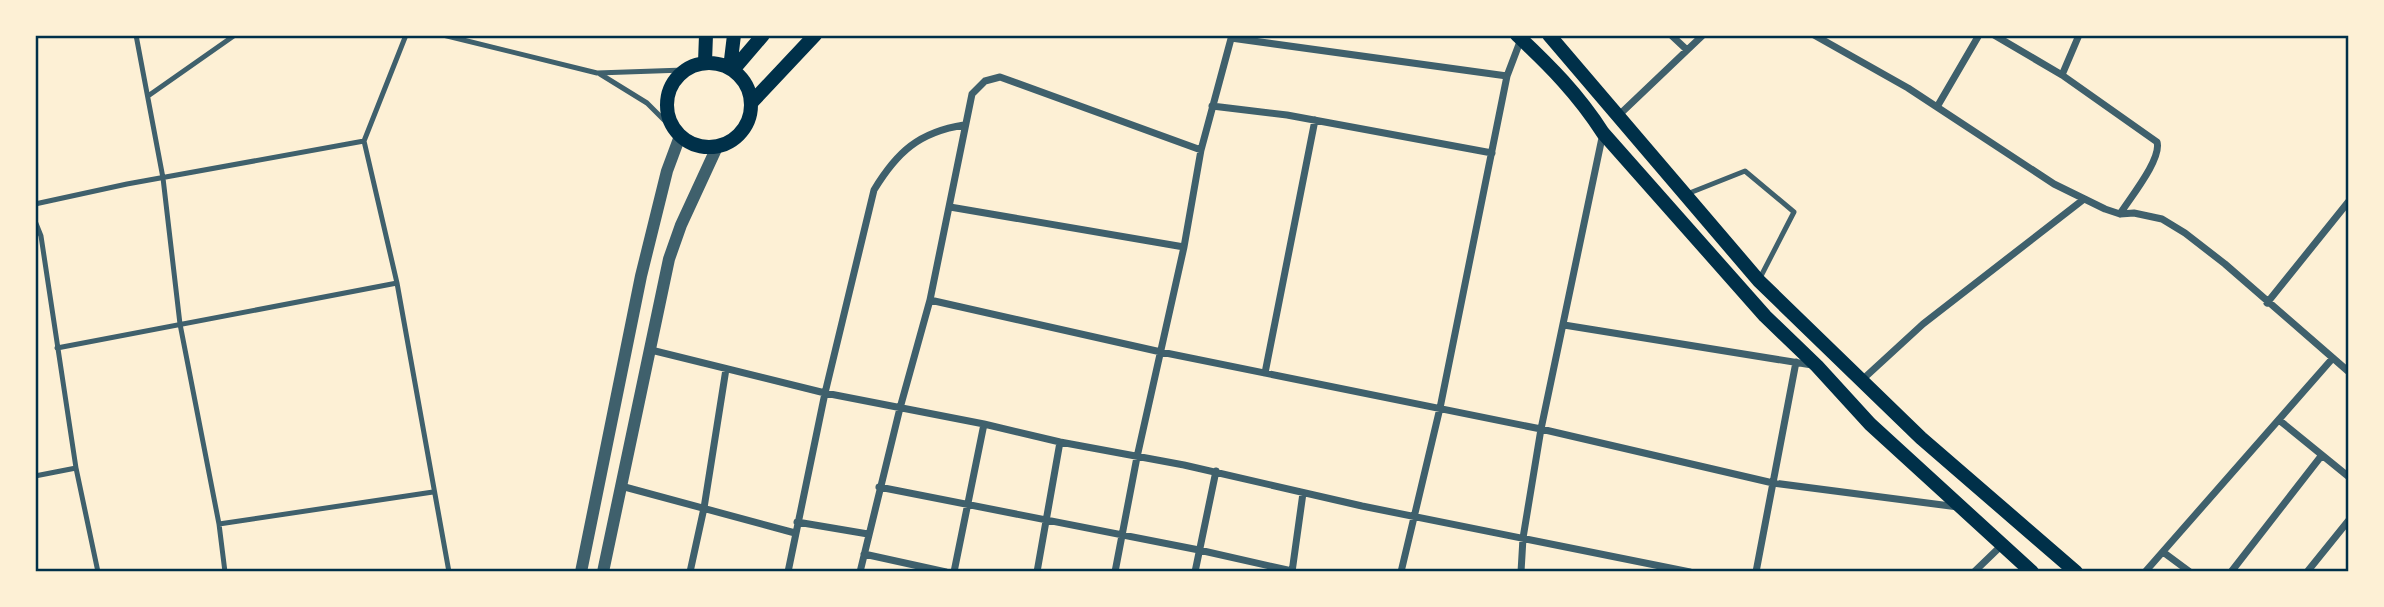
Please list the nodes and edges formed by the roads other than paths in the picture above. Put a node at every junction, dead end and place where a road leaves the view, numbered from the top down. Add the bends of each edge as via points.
1 (136, 35) edge
2 (235, 35) edge
3 (406, 35) edge
4 (443, 35) edge
5 (706, 35) edge
6 (734, 35) edge
7 (763, 35) edge
8 (815, 35) edge
9 (1549, 35) edge
10 (1671, 35) edge
11 (1703, 35) edge
12 (1814, 35) edge
13 (1979, 35) edge
14 (1994, 35) edge
15 (2079, 35) edge
16 (1231, 36) edge
17 (1519, 37) edge
18 (474, 39) edge
19 (1687, 50) junction
20 (705, 62) junction
21 (732, 69) junction
22 (684, 71) junction
23 (597, 73) junction
24 (2062, 75) junction
25 (1507, 76) junction
26 (148, 96) junction
27 (752, 102) junction
28 (1212, 106) junction
29 (1937, 107) junction
30 (1619, 115) junction
31 (1315, 120) junction
32 (964, 125) junction
33 (1603, 133) junction
34 (678, 135) junction
35 (364, 141) junction
36 (718, 147) junction
37 (1201, 150) junction
38 (1492, 153) junction
39 (163, 178) junction
40 (1686, 194) junction
41 (2084, 199) junction
42 (2349, 201) edge
43 (35, 204) edge
44 (950, 207) junction
45 (2120, 214) junction
46 (35, 221) edge
47 (1184, 247) junction
48 (1759, 281) junction
49 (397, 283) junction
50 (930, 300) junction
51 (2267, 303) junction
52 (180, 324) junction
53 (1564, 325) junction
54 (57, 348) junction
55 (651, 350) junction
56 (1161, 352) junction
57 (2332, 359) junction
58 (1796, 362) junction
59 (1817, 366) junction
60 (726, 369) junction
61 (2349, 372) edge
62 (1265, 373) junction
63 (1862, 380) junction
64 (825, 393) junction
65 (900, 408) junction
66 (1440, 408) junction
67 (2279, 420) junction
68 (984, 424) junction
69 (1541, 429) junction
70 (1060, 442) junction
71 (2322, 455) junction
72 (1137, 457) junction
73 (76, 468) junction
74 (1216, 471) junction
75 (35, 476) edge
76 (2349, 477) edge
77 (1773, 483) junction
78 (621, 486) junction
79 (879, 487) junction
80 (433, 492) junction
81 (1303, 493) junction
82 (967, 506) junction
83 (1963, 507) junction
84 (704, 508) junction
85 (1413, 516) junction
86 (2349, 520) edge
87 (1047, 521) junction
88 (797, 522) junction
89 (219, 524) junction
90 (795, 533) junction
91 (868, 534) junction
92 (1122, 537) junction
93 (1523, 538) junction
94 (2002, 545) junction
95 (1199, 550) junction
96 (2163, 552) junction
97 (864, 554) junction
98 (98, 572) edge
99 (225, 572) edge
100 (449, 572) edge
101 (580, 572) edge
102 (603, 572) edge
103 (690, 572) edge
104 (788, 572) edge
105 (860, 572) edge
106 (946, 572) edge
107 (954, 572) edge
108 (1037, 572) edge
109 (1115, 572) edge
110 (1195, 572) edge
111 (1292, 572) edge
112 (1401, 572) edge
113 (1521, 572) edge
114 (1690, 572) edge
115 (1756, 572) edge
116 (1974, 572) edge
117 (2032, 572) edge
118 (2076, 572) edge
119 (2145, 572) edge
120 (2190, 572) edge
121 (2231, 572) edge
122 (2307, 572) edge

1 - 26 lane
2 - 26 lane
3 - 35 lane
4 - 18 lane
5 - 20 main road
6 - 21 main road
7 - 21 main road
8 - 27 main road
9 - 30 main road
10 - 19 street
11 - 19 street
12 - 29 street
13 - 29 street
14 - 24 street
15 - 24 street
16 - 25 street
16 - 28 street
17 - 25 street
17 - 33 main road via 1557,72
18 - 23 lane
19 - 30 street
20 - 21 main road
20 - 22 main road
21 - 27 main road via 743,78
22 - 23 lane
22 - 34 main road via 675,78 666,100
23 - 34 lane via 647,103
24 - 45 street via 2152,136 2158,145 2151,167
25 - 38 street
26 - 39 lane
27 - 36 main road via 739,135
28 - 31 street
28 - 37 street
29 - 41 street
30 - 40 main road
31 - 38 street
31 - 62 street
32 - 37 street via 972,94 985,81 1000,77
32 - 44 street
32 - 64 street via 918,139 889,166 874,190
33 - 53 street
33 - 59 main road via 1766,316
34 - 36 main road via 691,144
34 - 101 street via 641,276
35 - 39 lane
35 - 49 lane
36 - 55 street via 669,259
37 - 47 street
38 - 66 street
39 - 43 lane
39 - 52 lane
40 - 48 main road
40 - 48 lane via 1745,171 1794,212
41 - 45 street
41 - 63 street via 1923,324
42 - 51 street
44 - 47 street
44 - 50 street
45 - 51 street via 2162,219 2225,264
46 - 54 lane
47 - 56 street
48 - 63 main road
49 - 52 lane
49 - 80 lane
50 - 56 street
50 - 65 street
51 - 57 street
52 - 54 lane
52 - 89 lane
53 - 58 street
53 - 69 street
54 - 73 lane
55 - 60 street
55 - 78 street
56 - 62 street
56 - 72 street
57 - 61 street
57 - 67 street
58 - 59 street
58 - 77 street
59 - 83 main road via 1870,424
60 - 64 street
60 - 84 street
62 - 66 street
63 - 118 main road via 1921,438
64 - 65 street
64 - 88 street
65 - 68 street
65 - 79 street
66 - 69 street
66 - 85 street
67 - 71 street
67 - 96 street
68 - 70 street
68 - 82 street
69 - 77 street
69 - 93 street
70 - 72 street
70 - 87 street
71 - 76 street
71 - 121 street
72 - 74 street
72 - 92 street
73 - 75 lane
73 - 98 lane
74 - 81 street
74 - 95 street
77 - 83 street
77 - 115 street
78 - 84 street
78 - 102 street
79 - 82 street
79 - 91 street
80 - 89 lane
80 - 100 lane
81 - 85 street
81 - 111 street
82 - 87 street
82 - 107 street
83 - 94 main road
84 - 90 street
84 - 103 street
85 - 93 street
85 - 112 street
86 - 122 street
87 - 92 street
87 - 108 street
88 - 90 street
88 - 91 street
89 - 99 lane
90 - 104 street
91 - 97 street
92 - 95 street
92 - 109 street
93 - 113 street
93 - 114 street
94 - 116 street
94 - 117 main road
95 - 110 street
95 - 111 street
96 - 119 street
96 - 120 street
97 - 105 street
97 - 106 street

